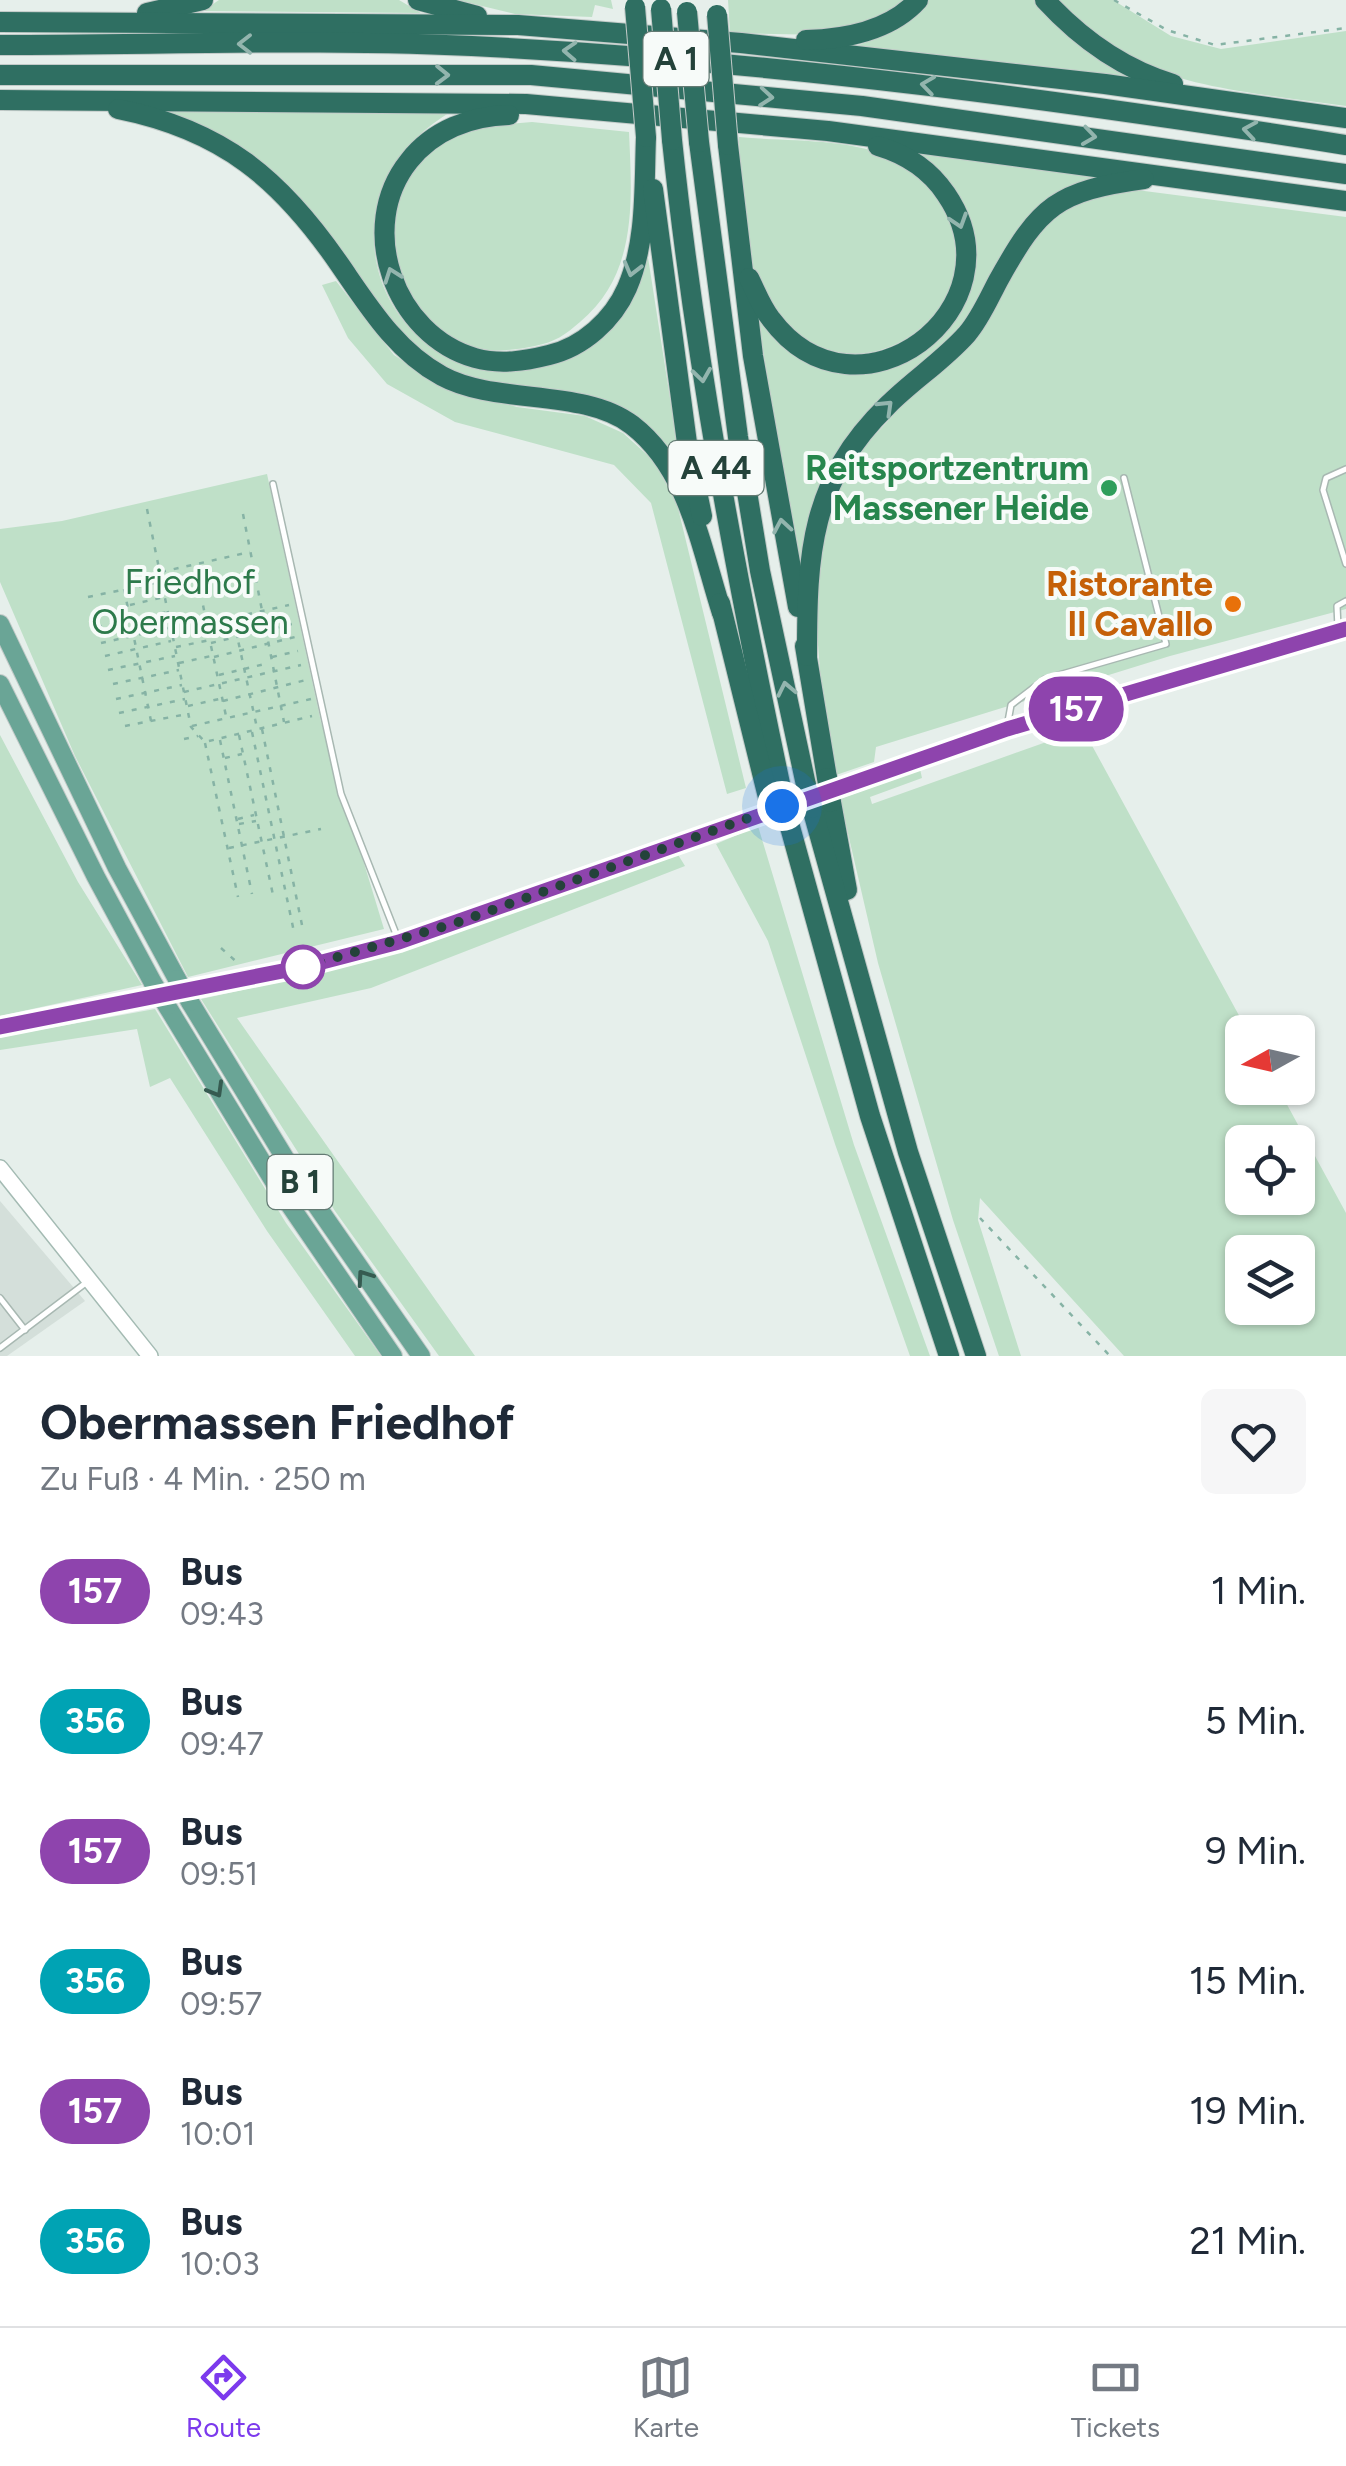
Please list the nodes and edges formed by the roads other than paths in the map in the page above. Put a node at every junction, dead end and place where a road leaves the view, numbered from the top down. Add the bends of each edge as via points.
1 (204, 0) edge
2 (418, 0) edge
3 (918, 0) edge
4 (1045, 0) edge
5 (634, 4) edge
6 (661, 5) edge
7 (716, 5) edge
8 (687, 6) edge
9 (99, 21) junction
10 (0, 22) edge
11 (518, 25) junction
12 (741, 43) junction
13 (0, 45) edge
14 (0, 76) edge
15 (0, 100) edge
16 (64, 100) junction
17 (1228, 100) junction
18 (606, 112) junction
19 (1346, 118) edge
20 (828, 131) junction
21 (646, 137) junction
22 (1346, 145) edge
23 (1346, 174) edge
24 (1218, 182) junction
25 (1346, 200) edge
26 (736, 221) junction
27 (1346, 469) edge
28 (1124, 478) dead end
29 (272, 484) dead end
30 (1343, 546) edge
31 (1346, 564) edge
32 (1346, 601) edge
33 (722, 613) junction
34 (0, 624) edge
35 (1343, 630) edge
36 (807, 656) junction
37 (0, 684) edge
38 (1007, 729) junction
39 (775, 795) junction
40 (821, 805) junction
41 (399, 942) junction
42 (0, 1028) edge
43 (0, 1168) edge
44 (89, 1280) junction
45 (0, 1298) edge
46 (25, 1330) junction
47 (0, 1348) edge
48 (150, 1356) edge
49 (394, 1356) edge
50 (421, 1356) edge
51 (949, 1356) edge
52 (976, 1356) edge

1 - 9 highway
2 - 11 highway
3 - 12 highway, A 1 via 899,17 852,35
4 - 17 highway via 1099,49 1139,71
5 - 21 highway, bridge
6 -> 39 highway, A 44, bridge via 712,442
7 - 26 highway, bridge
40 -> 8 highway, A 44, bridge via 806,785 748,495 717,297
9 - 10 highway
9 - 11 highway
11 - 12 highway
12 - 17 highway
22 -> 13 highway, A 1 via 862,76 588,52 340,44
14 -> 23 highway, A 1 via 531,75 881,108
15 - 16 highway
16 - 18 highway via 489,103
16 - 33 highway via 138,112 219,142 259,170 302,212 390,336 442,376 630,422 670,467 688,503
17 - 19 highway
18 - 20 highway
21 -> 18 highway via 634,268 618,305 592,334 566,351 518,363 475,358 429,334 408,310 384,248 390,196 407,163 431,139 492,115
20 - 24 highway
20 -> 26 highway via 898,152 940,184 960,213 967,254 961,291 922,344 867,365 812,355 770,318 749,278
21 - 33 highway via 687,443
24 - 25 highway
36 -> 24 highway via 812,541 838,465 865,427 970,330 1023,236 1046,210 1095,186 1144,178
36 -> 26 highway
27 - 30 lane via 1324,483
28 - 38 lane via 1166,644 1044,679 1011,705
29 - 41 lane via 342,794
30 - 31 lane
32 - 35 lane via 1336,612
33 - 39 highway
50 -> 34 main road, B 1, bridge via 294,1173 190,1002
35 - 38 street
36 - 40 highway, bridge via 827,778
37 -> 49 main road, B 1, bridge via 154,984 276,1185
38 - 41 street
39 - 51 highway, A 44, bridge
40 - 52 highway, A 44 via 861,986
41 - 42 street
43 - 44 street
44 - 46 lane
44 - 48 street
45 - 46 lane
46 - 47 lane

